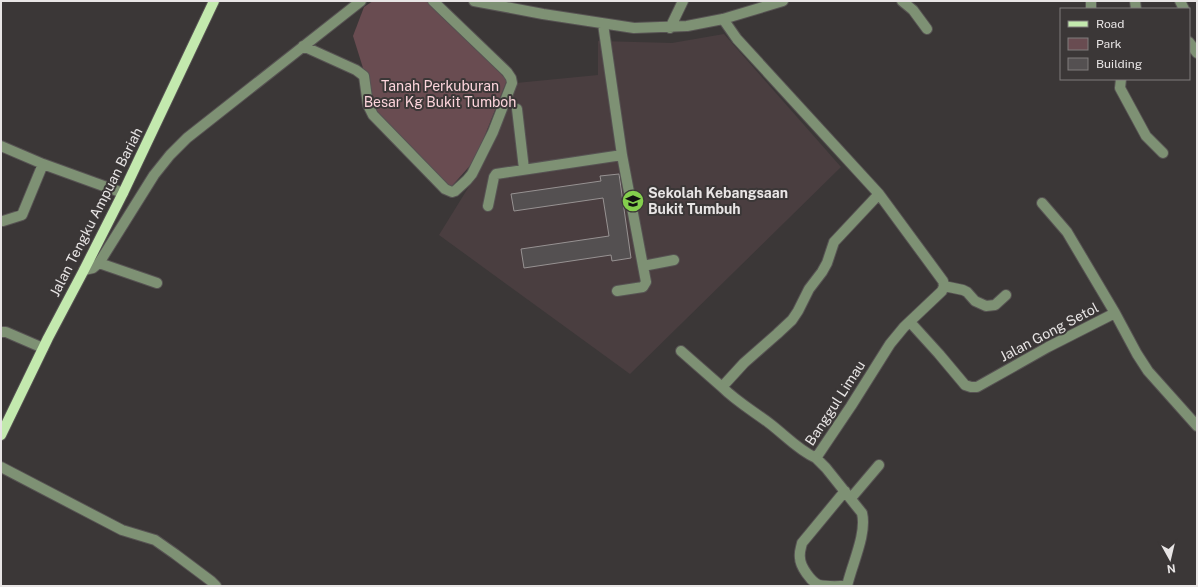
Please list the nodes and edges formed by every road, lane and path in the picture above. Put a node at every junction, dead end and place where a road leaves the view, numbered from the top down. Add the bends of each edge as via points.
1 (214, 1) edge
2 (362, 1) edge
3 (433, 1) edge
4 (474, 1) edge
5 (683, 1) edge
6 (783, 1) edge
7 (902, 1) edge
8 (723, 19) junction
9 (603, 24) junction
10 (670, 28) junction
11 (927, 29) dead end
12 (1190, 43) edge
13 (303, 46) junction
14 (1197, 53) edge
15 (1121, 80) edge
16 (517, 109) dead end
17 (1, 146) edge
18 (1163, 153) dead end
19 (622, 155) junction
20 (42, 164) junction
21 (524, 169) junction
22 (123, 193) junction
23 (878, 194) junction
24 (1042, 203) dead end
25 (488, 206) dead end
26 (3, 221) dead end
27 (674, 260) dead end
28 (99, 263) junction
29 (643, 266) junction
30 (84, 270) junction
31 (157, 284) dead end
32 (944, 286) junction
33 (617, 291) dead end
34 (1006, 296) dead end
35 (1115, 313) junction
36 (910, 322) junction
37 (1, 332) edge
38 (43, 348) junction
39 (681, 351) dead end
40 (722, 387) junction
41 (1197, 426) edge
42 (1, 435) edge
43 (816, 458) junction
44 (879, 465) dead end
45 (1, 468) edge
46 (848, 495) junction
47 (216, 586) edge
48 (847, 586) edge

1 - 22 main road, Jalan Tengku Ampuan Bariah
2 - 13 street
3 - 13 street via 507,72 512,83 478,162 467,180 452,192 445,189 373,115 368,105 364,76
4 - 9 street
5 - 10 street
6 - 8 street
7 - 11 street via 913,10
8 - 10 street
8 - 23 street via 737,39
9 - 10 street via 634,28
9 - 19 street
12 - 14 street
13 - 28 street via 187,138 170,155 154,175
15 - 18 street via 1120,88 1146,136
16 - 21 street
17 - 20 street
19 - 21 street
19 - 29 street
20 - 22 street
20 - 26 street via 22,215
21 - 25 street via 496,174
22 - 30 main road, Jalan Tengku Ampuan Bariah
23 - 32 street via 943,281
23 - 40 street via 834,242 828,263 809,288 792,320 744,363
24 - 35 street via 1067,232
27 - 29 street
28 - 30 street
28 - 31 street
29 - 33 street via 646,282 643,287
30 - 38 main road, Jalan Tengku Ampuan Bariah
32 - 34 street via 963,290 975,301 986,306 995,305
32 - 36 street, Banggul Limau
35 - 36 street, Jalan Gong Setol via 971,388 965,385
35 - 41 street, Jalan Gong Setol via 1145,368
36 - 43 street, Banggul Limau via 890,344
37 - 38 street
38 - 42 main road, Jalan Tengku Ampuan Bariah
39 - 40 street
40 - 43 street via 797,447
43 - 46 street, Banggul Limau
44 - 46 street
45 - 47 street via 122,530 155,540
46 - 48 street, Banggul Limau via 862,513 864,524
46 - 48 street via 802,542 800,551 801,563 812,581 826,586

